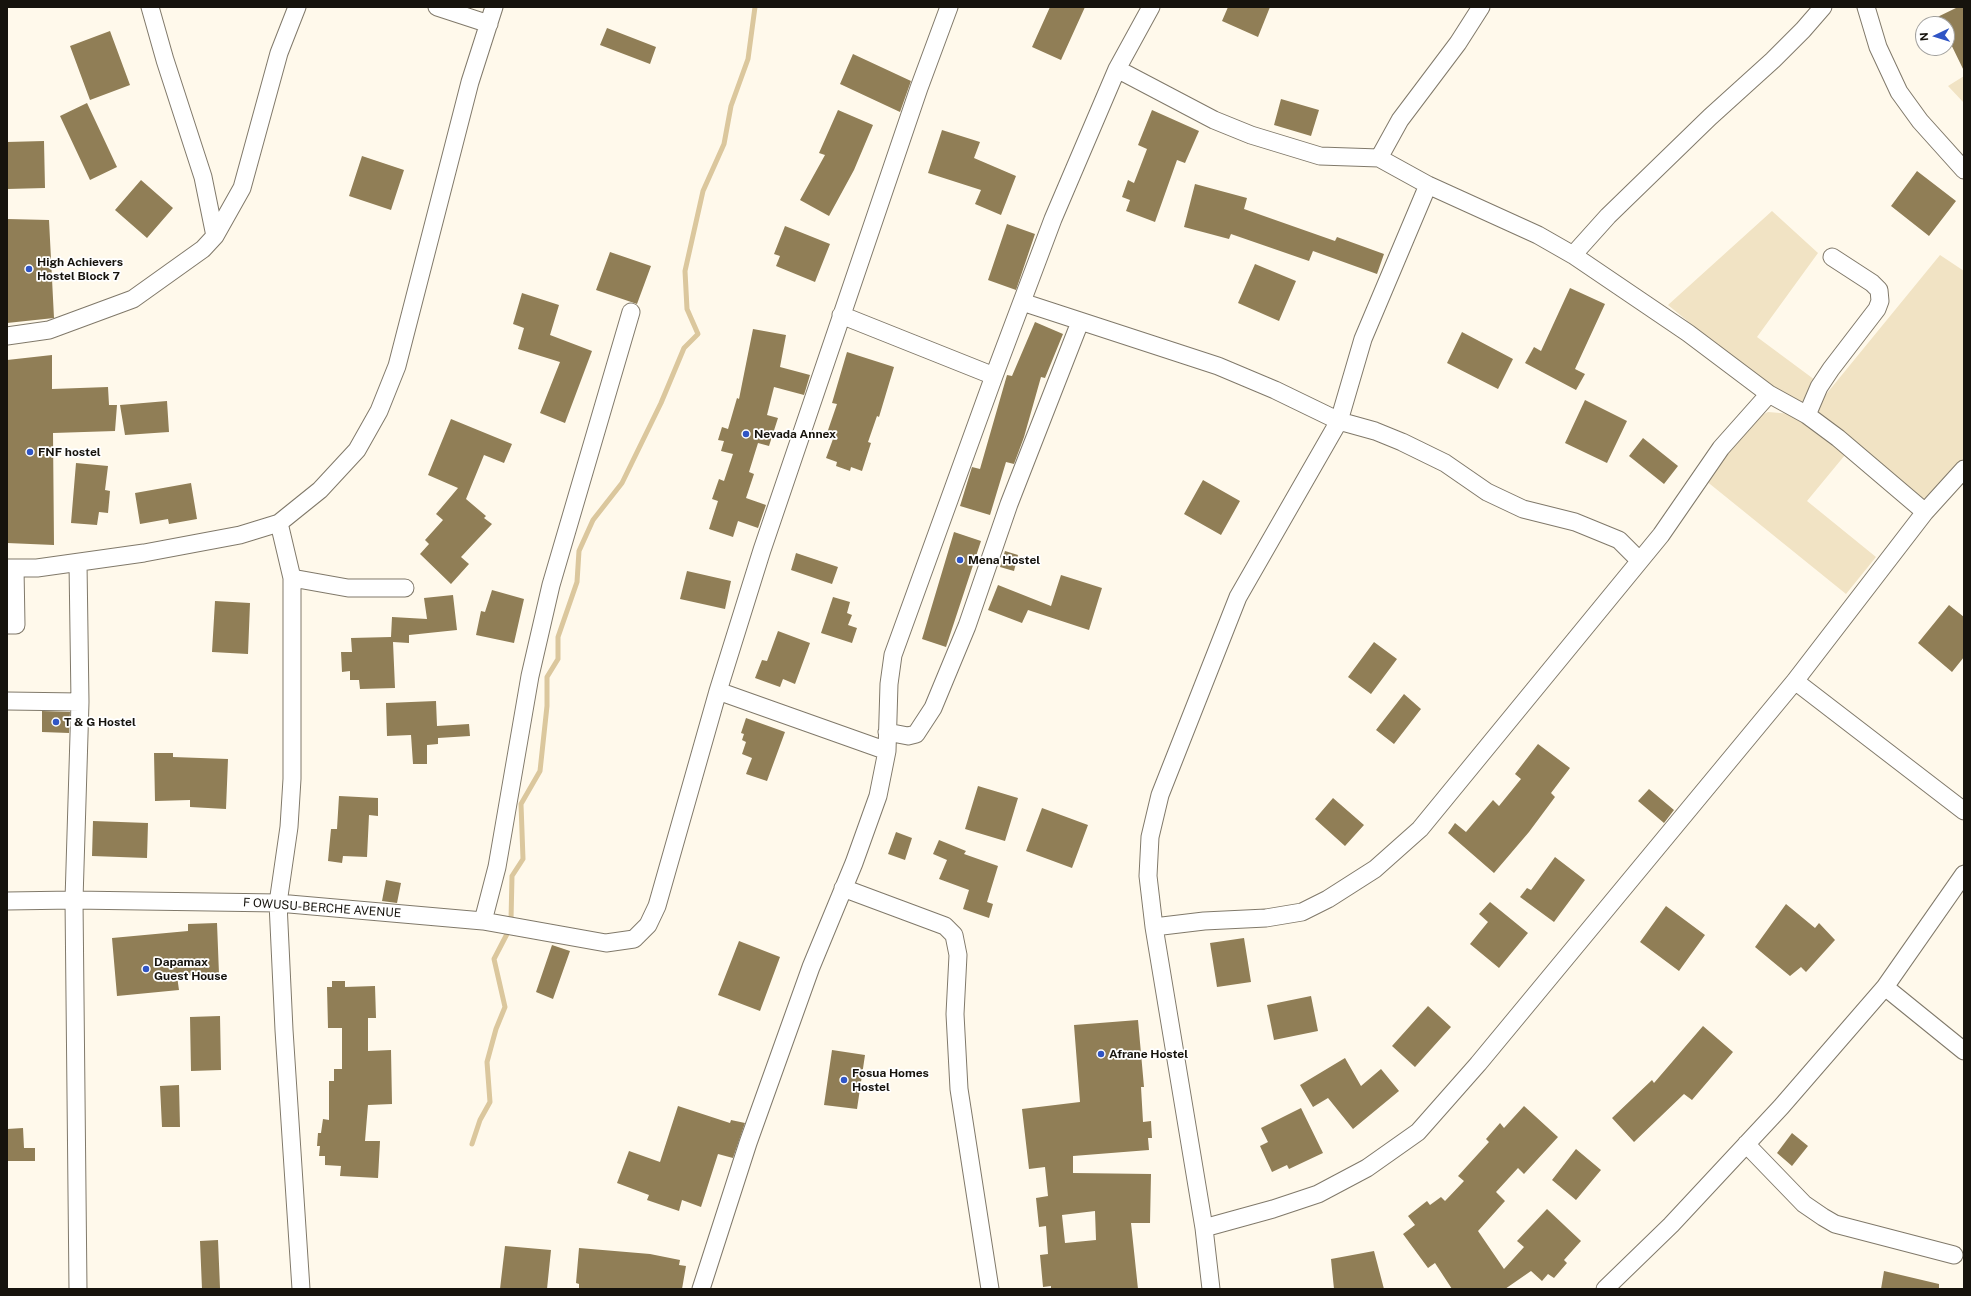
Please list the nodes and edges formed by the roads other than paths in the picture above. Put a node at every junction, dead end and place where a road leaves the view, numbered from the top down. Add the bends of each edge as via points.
1 (150, 7) edge
2 (296, 7) edge
3 (437, 7) edge
4 (494, 7) edge
5 (949, 7) edge
6 (1151, 7) edge
7 (1481, 7) edge
8 (1823, 7) edge
9 (1866, 7) edge
10 (489, 24) junction
11 (1117, 69) junction
12 (1379, 158) junction
13 (1964, 170) edge
14 (1428, 185) junction
15 (215, 236) junction
16 (1573, 255) junction
17 (1832, 257) dead end
18 (1022, 302) junction
19 (631, 312) dead end
20 (841, 315) junction
21 (1080, 322) junction
22 (7, 336) edge
23 (994, 376) junction
24 (1769, 394) junction
25 (1806, 415) junction
26 (1339, 421) junction
27 (1964, 469) edge
28 (1925, 512) junction
29 (279, 523) junction
30 (1640, 560) junction
31 (78, 563) junction
32 (11, 568) edge
33 (292, 578) junction
34 (405, 588) dead end
35 (7, 625) edge
36 (1795, 681) junction
37 (718, 691) junction
38 (7, 700) edge
39 (80, 702) junction
40 (887, 732) junction
41 (887, 751) junction
42 (1964, 812) edge
43 (1964, 874) edge
44 (843, 888) junction
45 (74, 900) junction
46 (7, 901) edge
47 (278, 903) junction
48 (483, 921) junction
49 (1154, 927) junction
50 (1885, 987) junction
51 (1964, 1051) edge
52 (1746, 1144) junction
53 (1204, 1228) junction
54 (1954, 1255) dead end
55 (78, 1289) edge
56 (301, 1289) edge
57 (701, 1289) edge
58 (990, 1289) edge
59 (1211, 1289) edge
60 (1605, 1289) edge

1 - 15 street via 204,177
2 - 15 street via 279,53 242,188
3 - 10 street
4 - 10 street
5 - 20 street
6 - 11 street
7 - 12 street via 1458,43 1400,120
8 - 16 street via 1748,85 1710,117 1608,216
9 - 13 street via 1878,47 1899,92 1920,121
10 - 29 street via 470,82 397,366 379,411 357,450 320,490
11 - 12 street via 1214,120 1251,135 1320,156
11 - 18 street
12 - 14 street
14 - 16 street via 1538,235
14 - 26 street via 1363,339
15 - 22 street via 203,249 133,299 49,330
16 - 24 street via 1688,333
17 - 25 street via 1872,283 1878,290 1880,300 1877,309 1830,368
18 - 21 street
18 - 23 street
19 - 48 street via 551,585 530,676 497,867
20 - 23 street
20 - 37 street via 762,550
21 - 26 street via 1218,366
21 - 40 street via 1009,504 967,626 933,708 916,734 908,736
23 - 40 street via 893,655
24 - 25 street
24 - 30 street via 1721,448 1661,535
25 - 28 street via 1838,438
26 - 30 street via 1402,442 1445,463 1488,492 1523,509 1575,522 1619,540
26 - 49 street via 1238,597 1160,795 1150,838 1148,876
27 - 28 street
28 - 36 street
29 - 31 street via 197,544
29 - 33 street
30 - 49 street via 1420,828 1375,869 1302,912 1266,918
31 - 32 street
31 - 39 street
32 - 35 street via 16,624
33 - 34 street via 348,588
33 - 47 street via 292,779 289,827
36 - 42 street
36 - 53 street via 1478,1064 1418,1132 1367,1168 1318,1194
37 - 41 street
37 - 48 street, F OWUSU-BERCHE AVENUE via 658,906 648,926 634,939 606,943
38 - 39 street
39 - 45 street
40 - 41 street
41 - 44 street via 878,796
43 - 50 street
44 - 57 street via 811,967 751,1136
44 - 58 street via 945,926 954,935 958,955 955,1014 959,1089
45 - 46 street, F OWUSU-BERCHE AVENUE
45 - 47 street, F OWUSU-BERCHE AVENUE
45 - 55 street
47 - 48 street, F OWUSU-BERCHE AVENUE
47 - 56 street
49 - 53 street
50 - 51 street
50 - 52 street
52 - 54 street via 1804,1204 1835,1224
52 - 60 street via 1671,1225
53 - 59 street

